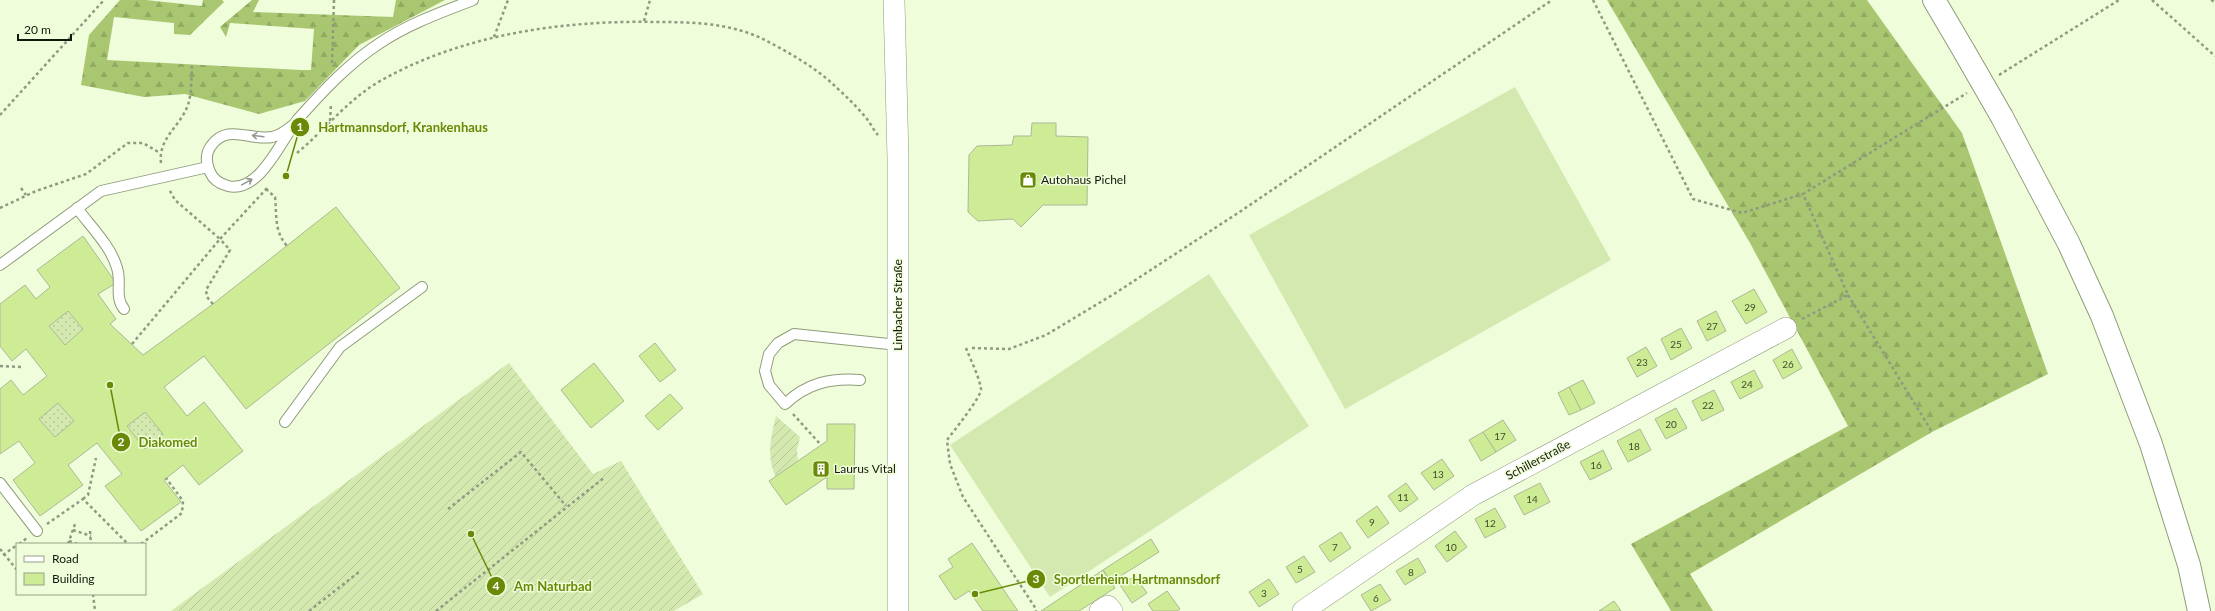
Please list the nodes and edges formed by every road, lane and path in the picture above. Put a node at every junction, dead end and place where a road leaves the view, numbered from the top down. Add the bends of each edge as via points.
1 (104, 0) edge
2 (334, 0) edge
3 (473, 0) edge
4 (508, 0) edge
5 (650, 0) edge
6 (894, 0) edge
7 (1552, 0) edge
8 (1593, 0) edge
9 (1934, 0) edge
10 (2119, 0) edge
11 (2152, 0) edge
12 (2211, 0) edge
13 (2215, 2) edge
14 (644, 21) junction
15 (494, 38) junction
16 (2215, 56) edge
17 (192, 64) dead end
18 (2003, 72) dead end
19 (332, 83) junction
20 (1962, 96) dead end
21 (0, 115) edge
22 (330, 122) junction
23 (293, 125) junction
24 (897, 135) junction
25 (160, 153) junction
26 (297, 153) dead end
27 (208, 168) junction
28 (164, 177) junction
29 (269, 186) dead end
30 (21, 188) dead end
31 (266, 189) junction
32 (1803, 194) junction
33 (26, 195) junction
34 (0, 208) edge
35 (77, 208) junction
36 (220, 239) junction
37 (287, 246) dead end
38 (0, 265) edge
39 (422, 287) dead end
40 (1848, 295) junction
41 (213, 304) dead end
42 (124, 309) dead end
43 (1786, 328) joint
44 (132, 344) dead end
45 (898, 345) junction
46 (966, 348) dead end
47 (972, 348) dead end
48 (0, 366) edge
49 (23, 367) dead end
50 (860, 380) dead end
51 (785, 404) junction
52 (285, 422) dead end
53 (1932, 432) dead end
54 (821, 445) dead end
55 (96, 458) dead end
56 (605, 477) dead end
57 (166, 478) dead end
58 (0, 483) edge
59 (83, 499) junction
60 (566, 507) junction
61 (448, 509) dead end
62 (75, 524) dead end
63 (73, 530) junction
64 (90, 530) dead end
65 (37, 531) junction
66 (91, 536) junction
67 (69, 542) edge
68 (21, 543) edge
69 (91, 543) edge
70 (127, 543) edge
71 (142, 543) edge
72 (16, 546) edge
73 (0, 549) edge
74 (3, 555) junction
75 (16, 569) edge
76 (359, 572) dead end
77 (94, 595) edge
78 (95, 611) edge
79 (309, 611) edge
80 (436, 611) edge
81 (898, 611) edge
82 (1036, 611) edge
83 (1303, 611) edge
84 (2199, 611) edge

1 - 21 path
2 - 19 path
3 - 19 lane via 437,14 381,42
4 - 15 path
5 - 14 path
6 - 24 street, Limbacher Straße
7 - 47 path via 1234,216 1114,294 1052,331 1009,349
8 - 32 path via 1693,199 1742,213
9 - 84 main road, bridge via 2002,117 2069,244 2102,316 2151,444 2189,565
10 - 18 path
11 - 16 path
12 - 13 path
14 - 15 path via 578,25
14 - 24 path via 724,26 762,39 804,63 836,86 878,134
15 - 22 path via 436,55 393,74 360,94
17 - 25 path via 188,105 166,137
19 - 22 path
19 - 23 lane
20 - 32 path
22 - 26 path via 314,140
23 -> 27 lane via 272,137 236,133 221,136 208,150
27 -> 23 lane via 212,176 226,186 245,184 272,160
24 - 45 street, Limbacher Straße
25 - 28 path
25 - 33 path via 143,143 128,143 86,174
27 - 28 lane
28 - 35 lane via 101,191
28 - 36 path via 175,200
29 - 31 path
30 - 33 path
31 - 36 path
31 - 37 path via 275,197 276,225
32 - 40 path
33 - 34 path
35 - 38 lane
35 - 42 lane via 114,258 119,277 118,300
36 - 41 path via 230,250 206,290 207,297
36 - 44 path
39 - 52 lane via 340,347
40 - 43 path
40 - 53 path
43 - 83 street, Schillerstraße via 1472,495
45 - 51 lane via 794,334 778,343 769,354 765,371 769,385
45 - 81 street, Limbacher Straße
46 - 82 path via 982,390 947,440 950,464 963,496
48 - 49 path
50 - 51 lane via 841,379 817,383 796,393
51 - 54 path
55 - 59 path via 88,495
56 - 60 path
57 - 71 path via 183,502 182,513
58 - 65 lane
59 - 65 path
59 - 70 path
60 - 61 path via 521,452
60 - 80 path
62 - 63 path
63 - 66 path
63 - 67 path
64 - 66 path
65 - 68 path
66 - 69 path
72 - 74 path
73 - 74 path
74 - 75 path
76 - 79 path
77 - 78 path

